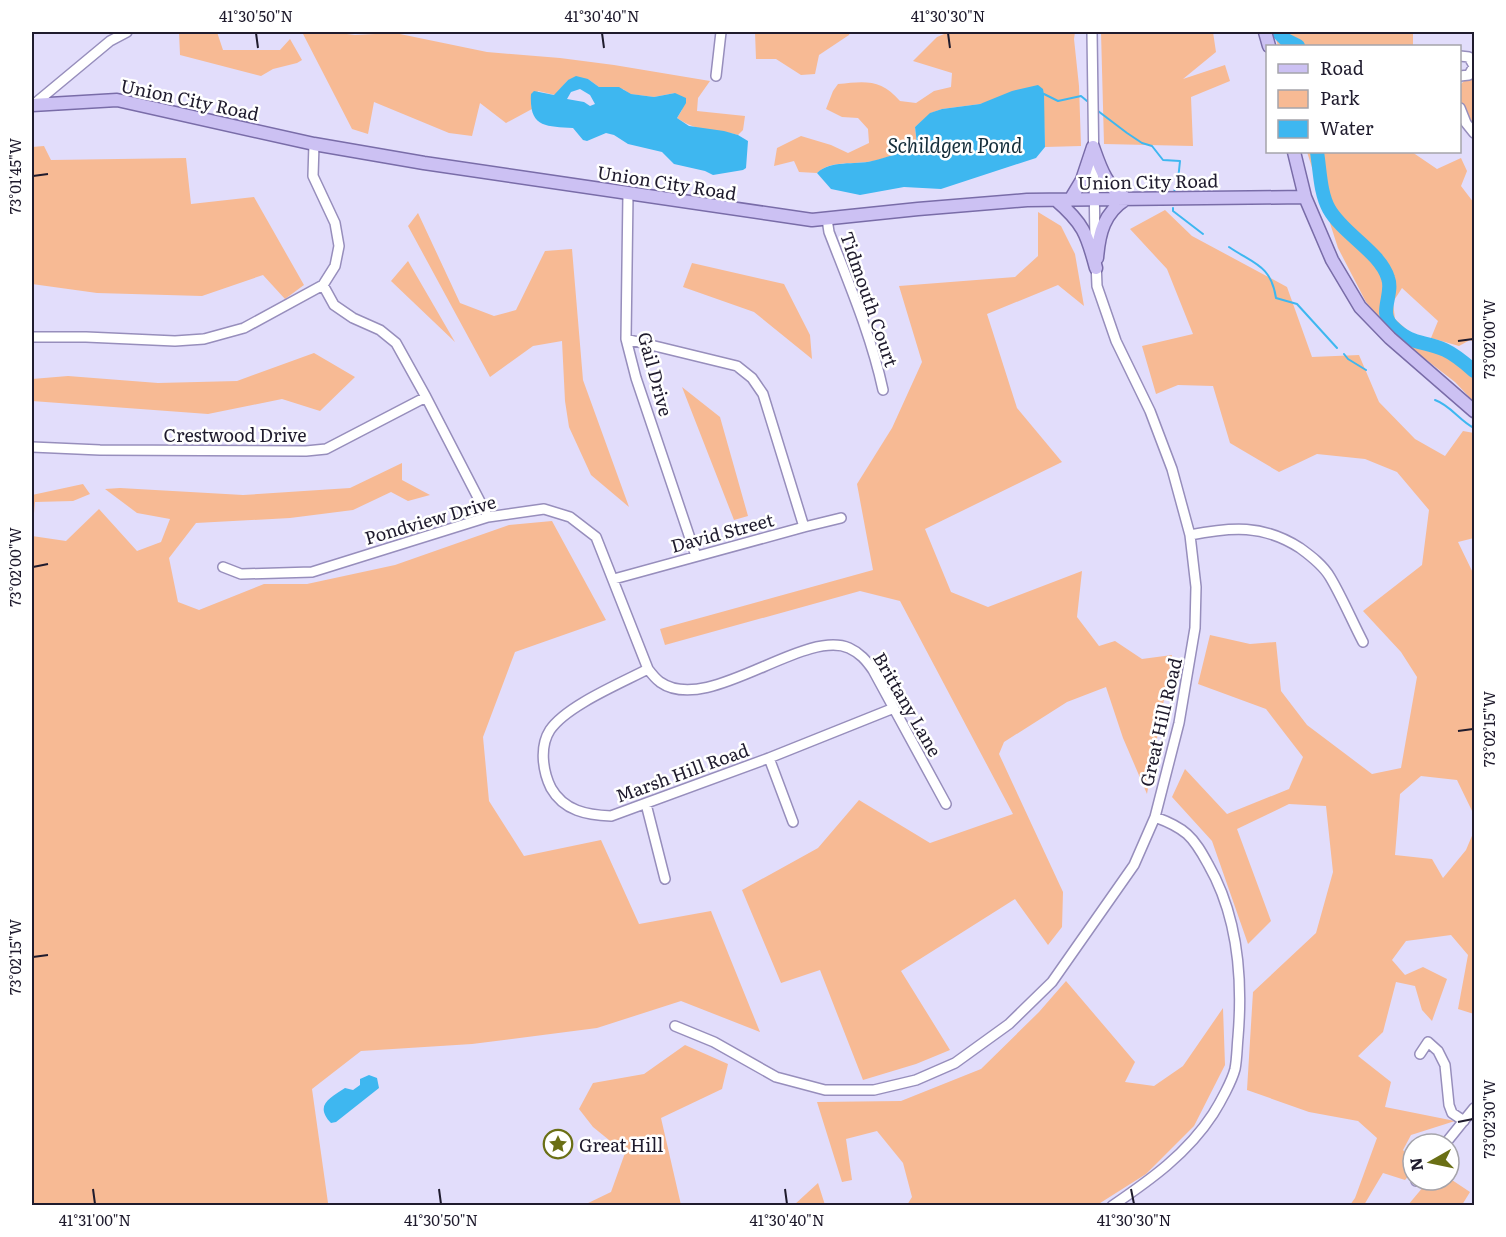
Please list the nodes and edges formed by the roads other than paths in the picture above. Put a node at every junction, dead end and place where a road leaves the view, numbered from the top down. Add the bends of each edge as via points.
1 (128, 32) edge
2 (721, 32) edge
3 (1092, 32) edge
4 (1461, 56) edge
5 (716, 76) dead end
6 (1461, 76) edge
7 (32, 105) edge
8 (1461, 110) edge
9 (1474, 133) edge
10 (314, 144) junction
11 (1093, 147) junction
12 (1294, 153) edge
13 (628, 194) junction
14 (1305, 197) junction
15 (1093, 199) junction
16 (1127, 199) junction
17 (1056, 200) junction
18 (1070, 200) junction
19 (826, 219) junction
20 (1096, 268) junction
21 (323, 285) junction
22 (32, 337) edge
23 (626, 339) junction
24 (883, 390) dead end
25 (426, 397) junction
26 (1474, 411) edge
27 (32, 447) edge
28 (488, 517) junction
29 (841, 518) dead end
30 (804, 527) junction
31 (1190, 535) junction
32 (696, 556) junction
33 (224, 567) dead end
34 (614, 579) junction
35 (1363, 642) dead end
36 (648, 669) junction
37 (894, 708) junction
38 (769, 758) junction
39 (646, 804) junction
40 (946, 804) dead end
41 (1155, 817) junction
42 (793, 822) dead end
43 (665, 879) dead end
44 (675, 1026) dead end
45 (1420, 1054) dead end
46 (1474, 1108) edge
47 (1464, 1120) junction
48 (1454, 1132) edge
49 (1112, 1206) edge

1 - 7 street via 110,41
2 - 5 street
3 - 11 street, Great Hill Road
4 - 6 street via 1469,57 1474,66 1469,75
7 - 10 main road, Union City Road via 117,100
8 - 9 street
10 - 13 main road, Union City Road
10 - 21 street via 313,176 335,223 339,246 335,266
11 - 15 street, Great Hill Road
11 - 16 main road via 1111,187
11 - 18 main road via 1082,180
12 - 14 main road
13 - 19 main road, Union City Road via 760,214
13 - 23 street, Gail Drive
14 - 16 main road, Union City Road
14 - 26 main road via 1332,260 1360,307
15 - 16 main road, Union City Road
15 - 18 main road, Union City Road
15 - 20 street, Great Hill Road
16 - 20 main road via 1114,207 1099,237
17 - 18 main road, Union City Road
17 - 19 main road, Union City Road
17 - 20 main road via 1084,229
19 - 24 street, Tidmouth Court
20 - 31 street, Great Hill Road via 1097,286 1116,341 1150,411
21 - 22 street via 244,328 204,339
21 - 25 street via 334,305 396,343
23 - 30 street via 737,366 752,378 764,394
23 - 32 street, Gail Drive
25 - 27 street, Crestwood Drive via 326,449 306,452
25 - 28 street
28 - 33 street, Pondview Drive via 312,572 241,574
28 - 34 street, Pondview Drive via 544,508 570,517 596,537
29 - 30 street, David Street
30 - 32 street, David Street
31 - 35 street via 1223,528 1257,529 1286,540 1310,555 1328,574
31 - 41 street, Great Hill Road via 1196,587 1193,646 1179,723
32 - 34 street, David Street
34 - 36 street
36 - 37 street, Brittany Lane via 661,683 677,689 703,690 812,649 848,647 863,656
36 - 39 street, Marsh Hill Road via 562,718 549,731 544,751 544,774 553,792 568,807 589,815 611,816
37 - 38 street, Marsh Hill Road
37 - 40 street, Brittany Lane
38 - 39 street, Marsh Hill Road
38 - 42 street
39 - 43 street
41 - 44 street, Great Hill Road via 1134,865 1052,982 1009,1024 955,1063 916,1080 874,1090 825,1090 776,1077 714,1042
41 - 49 street via 1196,843 1216,876 1230,913 1238,957 1240,1015 1235,1070 1213,1113 1189,1146 1155,1177
45 - 47 street via 1428,1042 1438,1051 1445,1065 1452,1113
46 - 47 street
47 - 48 street

